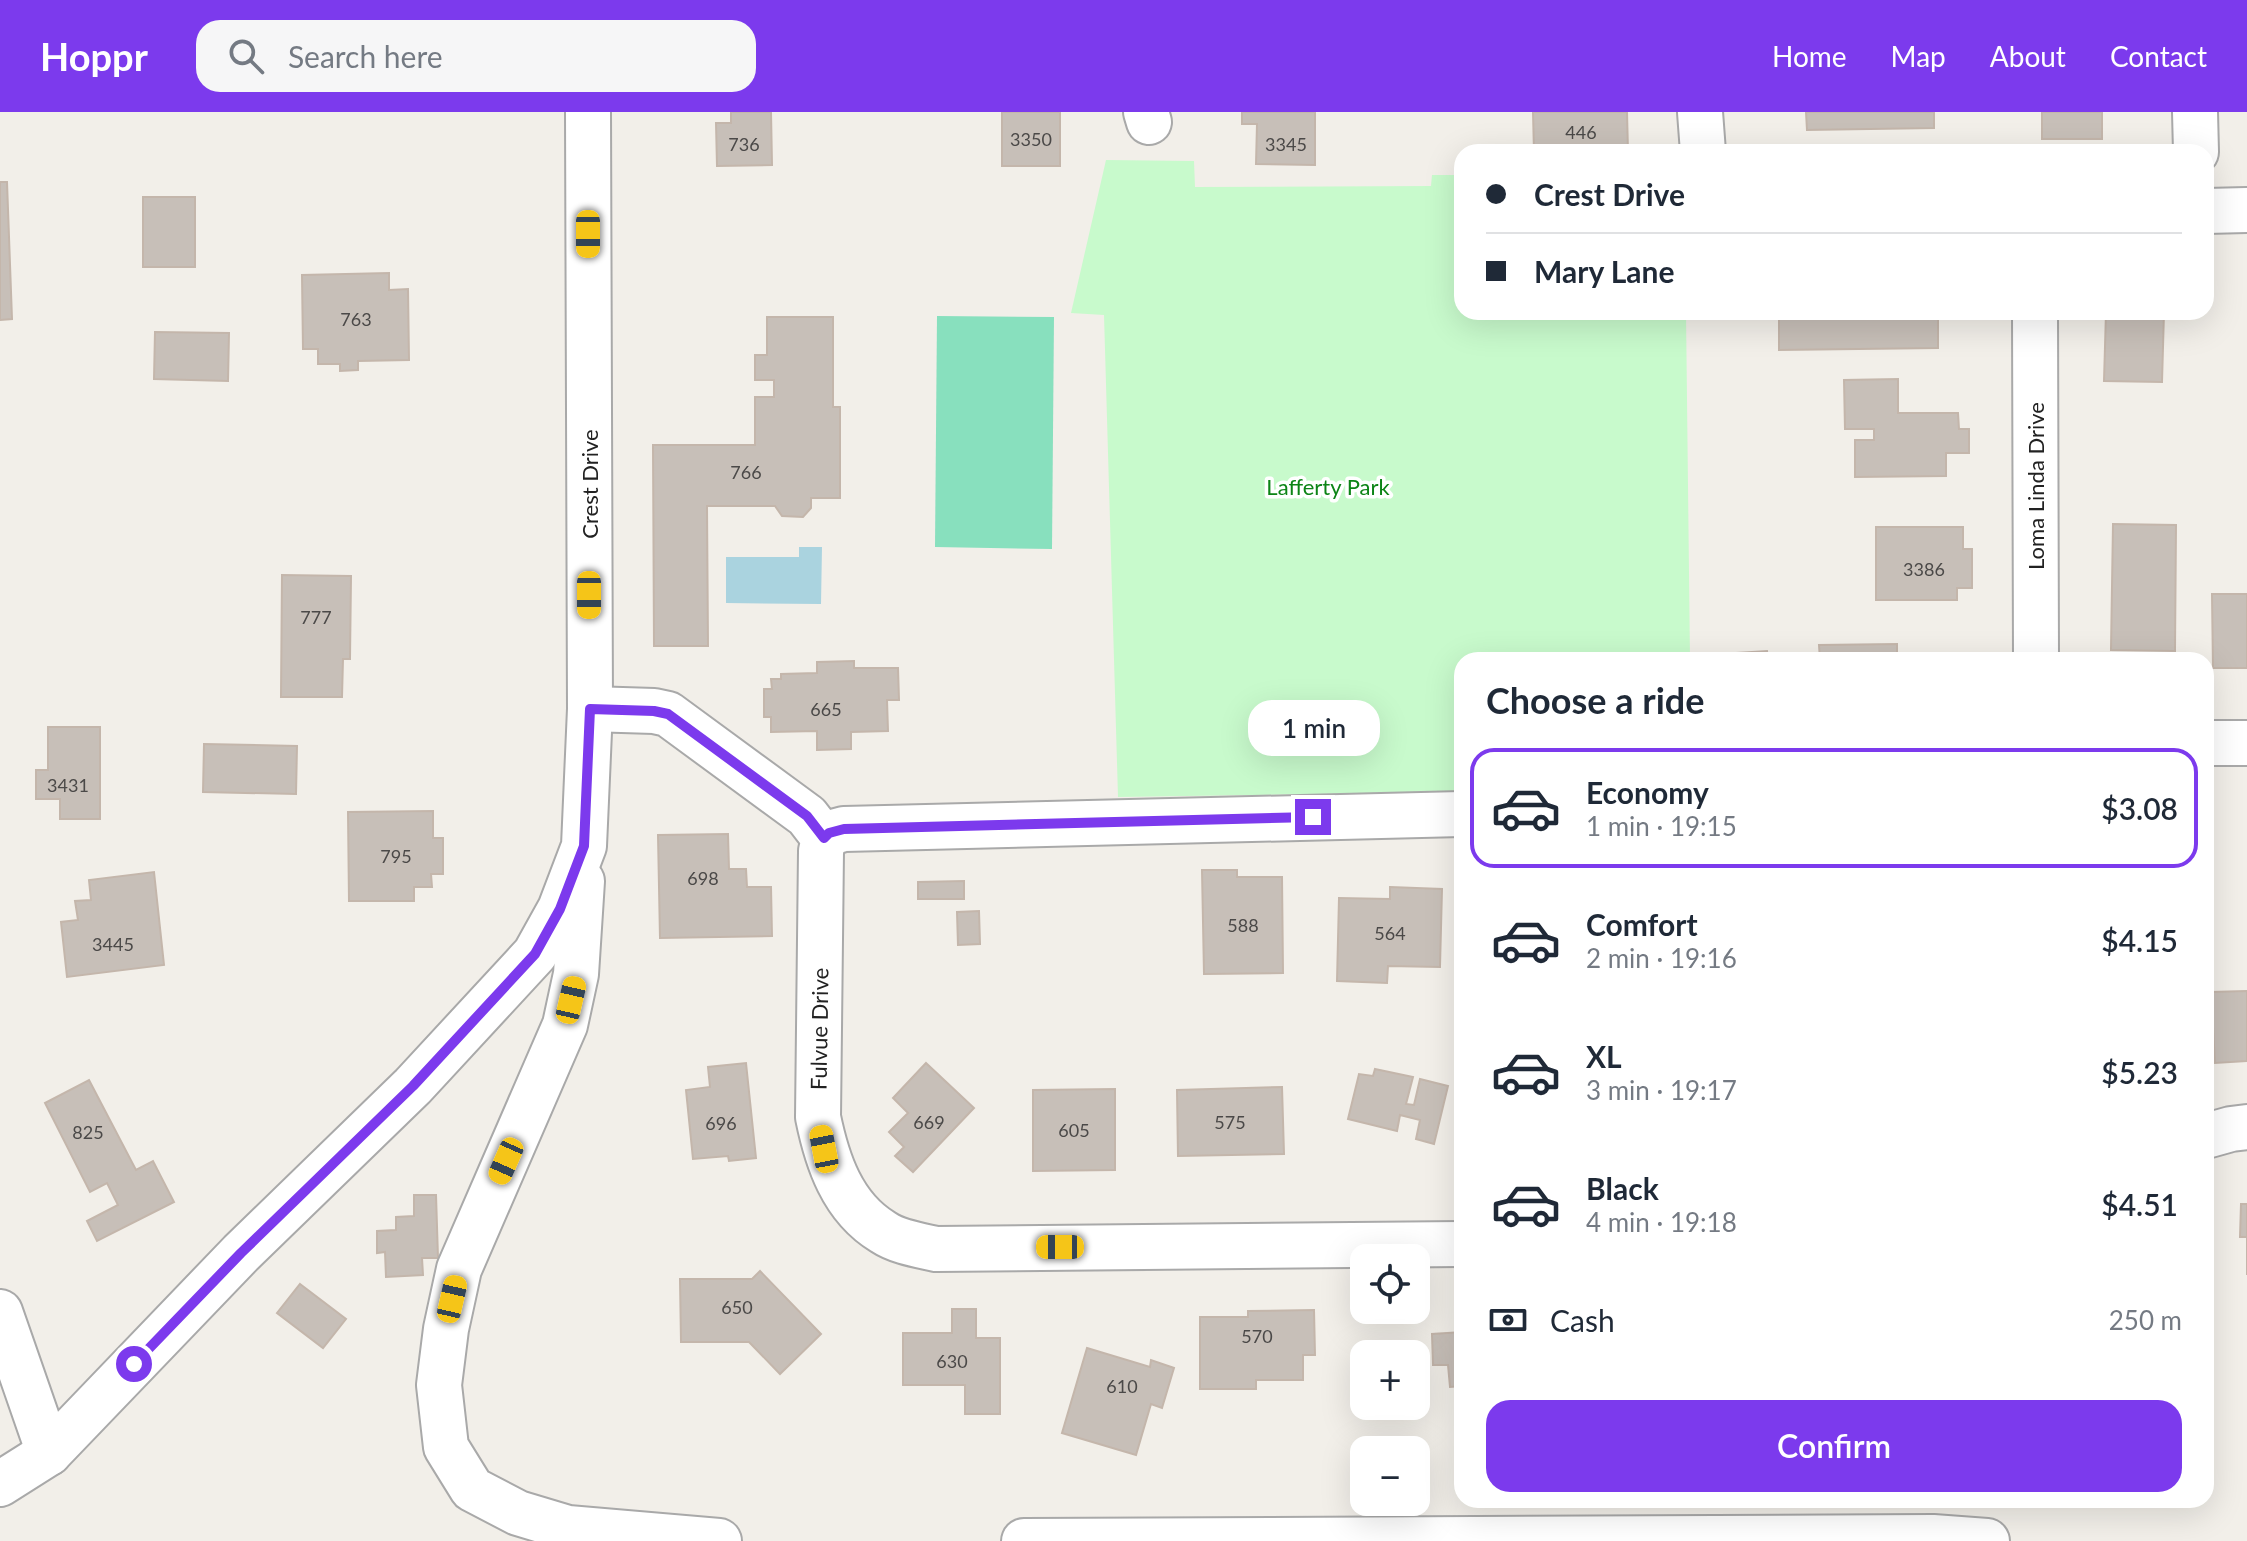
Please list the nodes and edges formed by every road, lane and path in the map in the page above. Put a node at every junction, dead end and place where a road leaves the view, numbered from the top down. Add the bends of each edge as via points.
1 (588, 112) edge
2 (1700, 112) edge
3 (2195, 112) edge
4 (1702, 144) edge
5 (2196, 144) edge
6 (2247, 210) edge
7 (2214, 211) edge
8 (2035, 320) edge
9 (2036, 652) edge
10 (590, 709) junction
11 (2214, 743) edge
12 (2247, 743) edge
13 (1454, 814) edge
14 (824, 838) junction
15 (584, 846) junction
16 (2247, 1127) edge
17 (2214, 1134) edge
18 (1454, 1244) edge
19 (0, 1312) edge
20 (49, 1453) junction
21 (0, 1484) edge
22 (1696, 1540) edge
23 (719, 1541) edge
24 (1024, 1541) edge
25 (1987, 1541) edge

1 - 10 street, Crest Drive
2 - 4 street
3 - 5 street
6 - 7 street
8 - 9 street, Loma Linda Drive
10 - 14 street via 668,714 807,816
10 - 15 street, Crest Drive
11 - 12 street
13 - 14 street via 844,829
14 - 18 street, Fulvue Drive via 818,1117 824,1149 844,1193 883,1232 936,1249
15 - 20 street, Crest Drive via 560,909 535,954 413,1086 241,1253
15 - 23 street via 576,974 565,1025 459,1269 439,1385 446,1447 472,1489 518,1513 568,1528
16 - 17 street
19 - 20 street
20 - 21 street, Crest Drive
22 - 24 street
22 - 25 street

